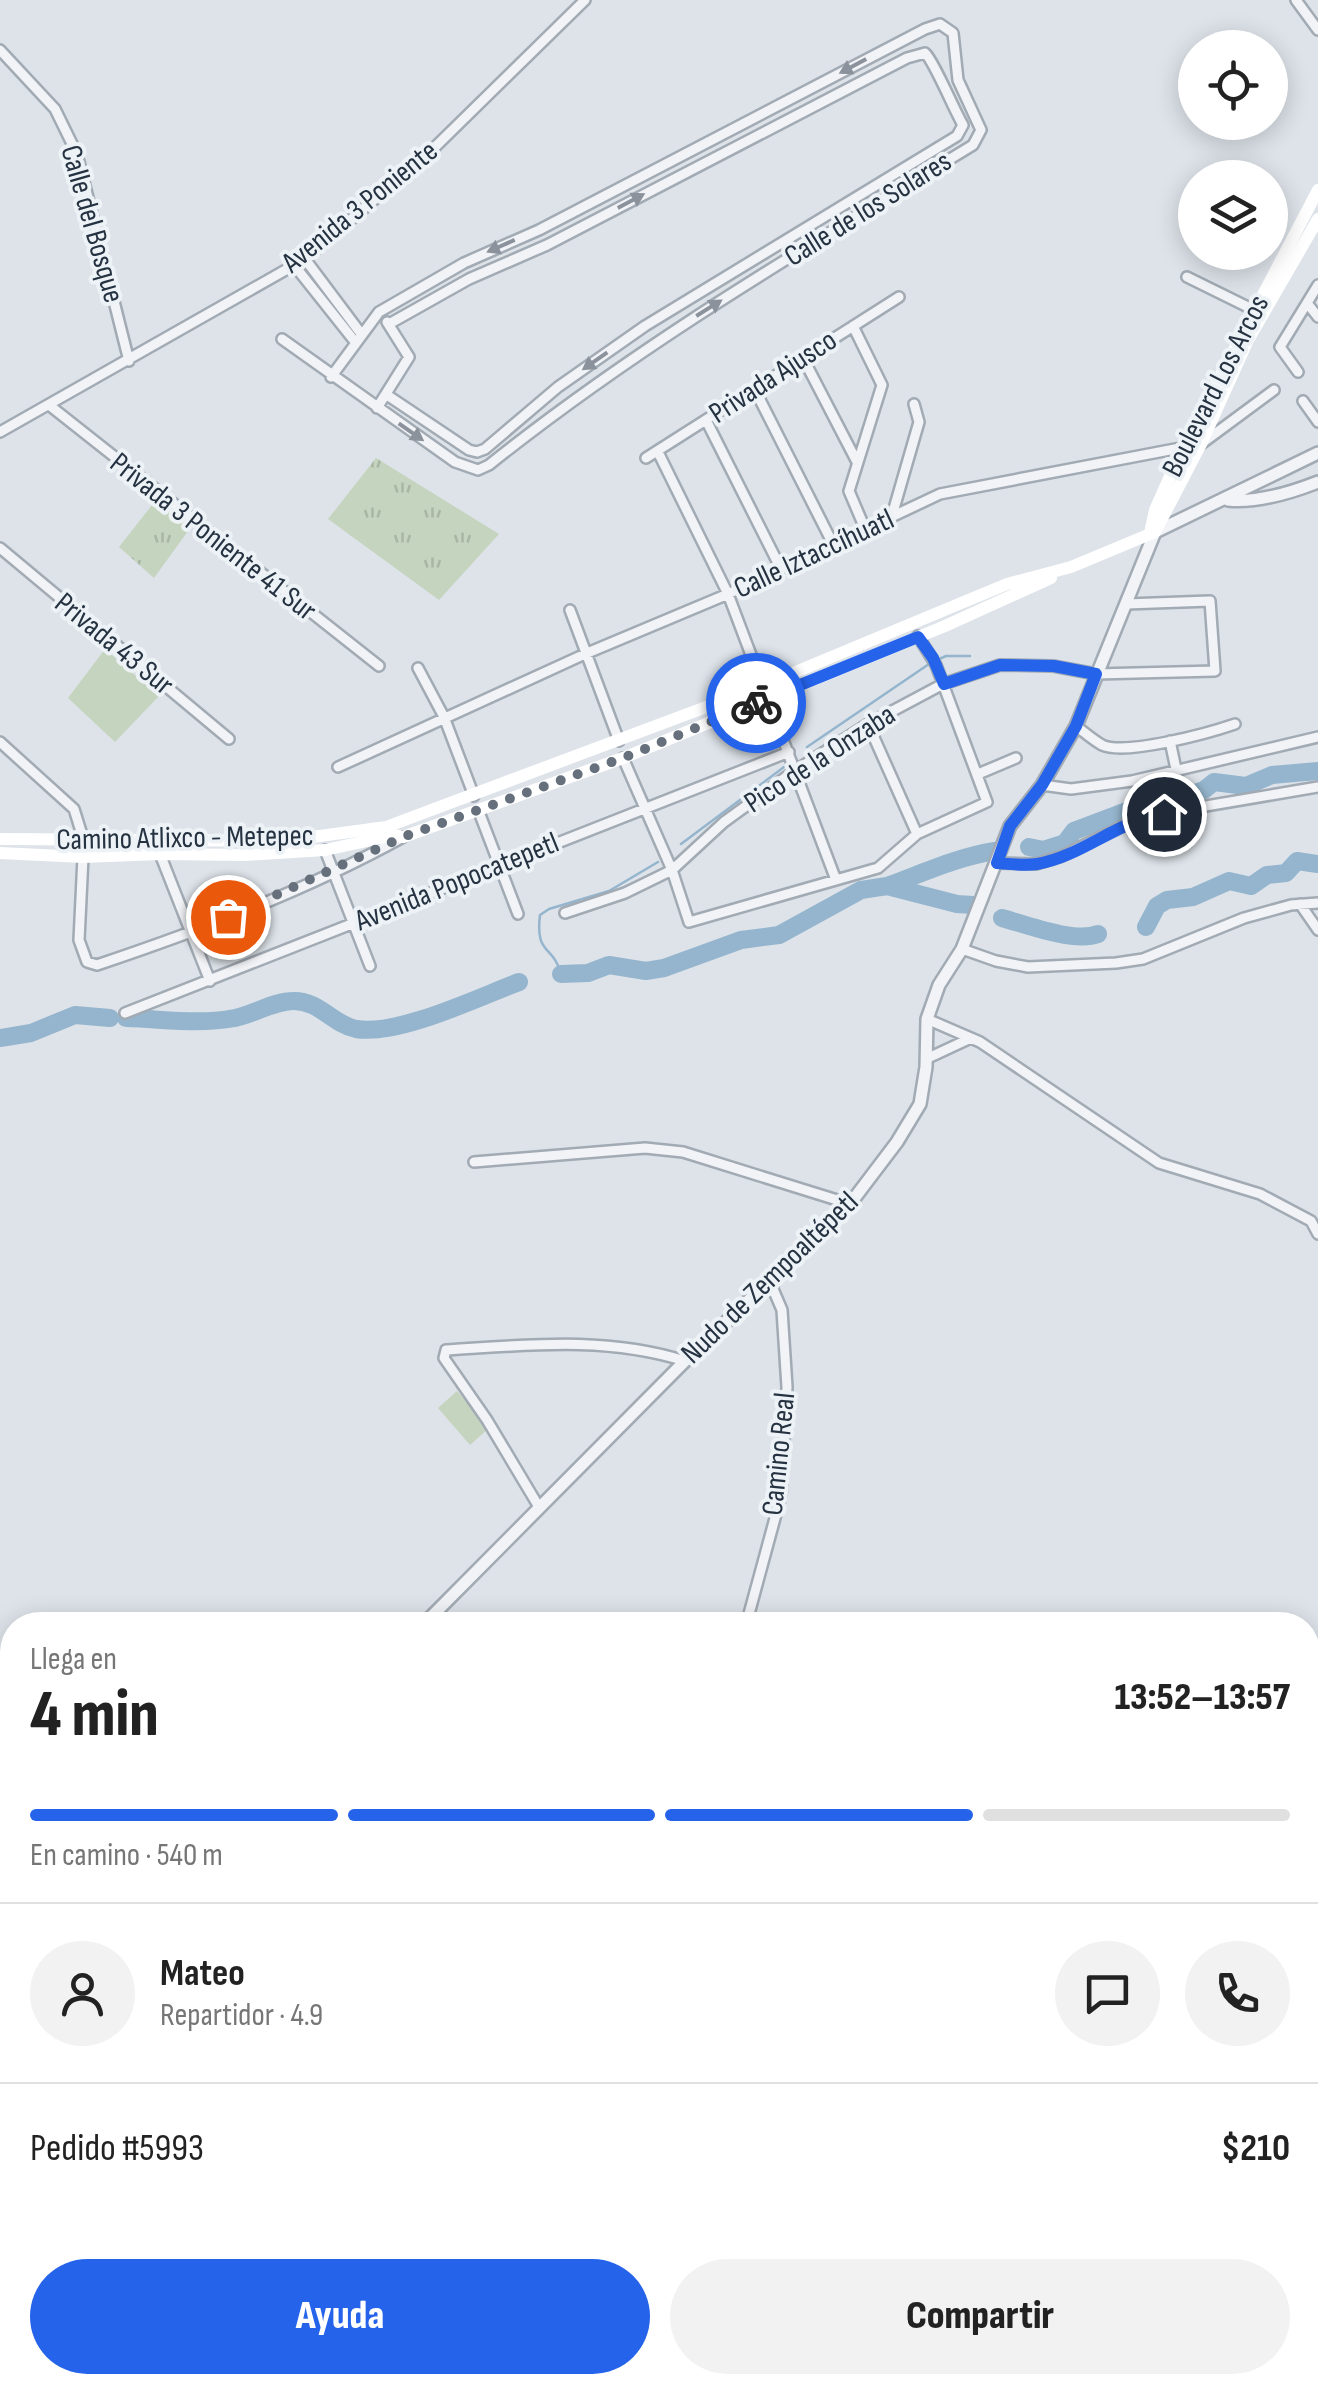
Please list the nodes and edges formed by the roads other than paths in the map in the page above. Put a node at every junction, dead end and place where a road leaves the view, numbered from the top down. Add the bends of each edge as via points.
1 (584, 0) edge
2 (1296, 0) edge
3 (1318, 30) edge
4 (0, 50) edge
5 (966, 97) junction
6 (951, 104) junction
7 (778, 106) junction
8 (785, 120) junction
9 (1318, 190) edge
10 (842, 206) junction
11 (850, 221) junction
12 (539, 230) junction
13 (1312, 232) edge
14 (548, 245) junction
15 (305, 259) junction
16 (294, 265) junction
17 (1187, 277) dead end
18 (1318, 285) edge
19 (900, 296) dead end
20 (1307, 303) junction
21 (1254, 310) junction
22 (379, 312) junction
23 (1318, 317) edge
24 (389, 324) junction
25 (644, 326) junction
26 (854, 326) junction
27 (282, 339) dead end
28 (359, 339) junction
29 (658, 340) junction
30 (803, 358) junction
31 (129, 362) junction
32 (1298, 372) dead end
33 (331, 376) junction
34 (755, 390) junction
35 (1274, 390) dead end
36 (386, 395) junction
37 (1303, 401) dead end
38 (914, 404) dead end
39 (49, 405) junction
40 (377, 408) junction
41 (706, 420) junction
42 (1318, 422) edge
43 (0, 432) edge
44 (1200, 444) junction
45 (1183, 448) junction
46 (658, 452) junction
47 (1318, 453) edge
48 (646, 458) dead end
49 (858, 462) junction
50 (1318, 482) edge
51 (1224, 500) junction
52 (891, 519) junction
53 (866, 530) junction
54 (1152, 535) junction
55 (834, 546) junction
56 (0, 548) edge
57 (781, 569) junction
58 (728, 594) junction
59 (1126, 604) junction
60 (570, 610) dead end
61 (916, 630) junction
62 (585, 654) junction
63 (379, 666) dead end
64 (418, 668) dead end
65 (1096, 674) junction
66 (944, 684) junction
67 (765, 692) junction
68 (444, 718) junction
69 (868, 724) junction
70 (1235, 724) dead end
71 (1076, 726) junction
72 (1318, 737) edge
73 (229, 738) dead end
74 (619, 741) junction
75 (0, 742) edge
76 (1170, 742) junction
77 (789, 752) junction
78 (623, 758) junction
79 (1016, 758) dead end
80 (338, 767) dead end
81 (1176, 769) junction
82 (793, 772) junction
83 (978, 774) junction
84 (1042, 785) junction
85 (1318, 788) edge
86 (474, 796) junction
87 (642, 807) junction
88 (479, 812) junction
89 (918, 834) junction
90 (403, 837) junction
91 (0, 839) edge
92 (84, 841) junction
93 (325, 850) junction
94 (0, 853) edge
95 (160, 854) junction
96 (82, 860) junction
97 (997, 863) junction
98 (500, 867) junction
99 (335, 870) junction
100 (672, 870) junction
101 (836, 880) junction
102 (1318, 903) edge
103 (1300, 904) junction
104 (565, 913) dead end
105 (518, 914) dead end
106 (353, 924) junction
107 (1318, 930) edge
108 (192, 932) junction
109 (962, 949) junction
110 (370, 966) dead end
111 (210, 982) junction
112 (124, 1013) dead end
113 (926, 1019) junction
114 (971, 1038) junction
115 (926, 1059) junction
116 (474, 1162) dead end
117 (850, 1204) junction
118 (1318, 1234) edge
119 (770, 1282) junction
120 (686, 1361) junction
121 (539, 1507) junction
122 (436, 1612) edge
123 (750, 1612) edge

1 - 15 street, Avenida 3 Poniente via 432,150
2 - 3 street
4 - 31 street, Calle del Bosque via 54,109 77,154
5 - 6 street
5 -> 7 street, Calle de los Solares via 953,33 940,24
5 - 11 street, Calle de los Solares via 980,130 973,145
6 - 8 street, Calle de los Solares via 925,53
6 - 10 street, Calle de los Solares via 963,125 957,136
7 - 8 street
7 - 12 street, Calle de los Solares
14 -> 8 street, Calle de los Solares
9 - 13 main road, Boulevard Los Arcos
10 - 11 street
10 - 25 street, Calle de los Solares
29 -> 11 street, Calle de los Solares
12 - 14 street
12 -> 22 street, Calle de los Solares
13 - 21 main road, Boulevard Los Arcos
13 - 44 main road, Boulevard Los Arcos via 1248,340
14 - 24 street, Calle de los Solares
15 - 16 street, Avenida 3 Poniente
15 - 28 street
16 - 28 street
16 - 31 street, Avenida 3 Poniente
17 - 21 street
18 - 20 street
19 - 26 street, Privada Ajusco
20 - 23 street
20 - 32 street via 1280,347
21 - 45 main road, Boulevard Los Arcos
22 - 24 street
22 - 28 street, Calle de los Solares
24 - 36 street via 409,357
25 - 29 street
25 -> 36 street, Calle de los Solares via 478,452
26 - 30 street, Privada Ajusco
26 - 49 street via 882,385
27 - 33 street, Calle de los Solares
28 - 33 street, Calle de los Solares
40 -> 29 street, Calle de los Solares via 455,462 478,470
30 - 34 street, Privada Ajusco
30 - 49 street
31 - 39 street, Avenida 3 Poniente
33 - 40 street, Calle de los Solares
34 - 41 street, Privada Ajusco
34 - 55 street
35 - 44 street
36 - 40 street
37 - 42 street
38 - 52 street via 919,422
39 - 43 street, Avenida 3 Poniente
39 - 63 street, Privada 3 Poniente 41 Sur
41 - 46 street, Privada Ajusco
41 - 57 street
44 - 45 street, Calle Iztaccíhuatl
44 - 54 main road, Boulevard Los Arcos
45 - 52 street, Calle Iztaccíhuatl via 950,491
45 - 54 main road, Boulevard Los Arcos via 1155,510
46 - 48 street, Privada Ajusco
46 - 58 street
47 - 51 street
49 - 53 street via 849,491
50 - 51 street via 1244,502
51 - 54 street
52 - 53 street, Calle Iztaccíhuatl
53 - 55 street, Calle Iztaccíhuatl
54 - 59 street, Nudo de Zempoaltépetl
54 - 61 main road
55 - 57 street, Calle Iztaccíhuatl
56 - 73 street, Privada 43 Sur
57 - 58 street, Calle Iztaccíhuatl
58 - 62 street, Calle Iztaccíhuatl
58 - 67 street
59 - 65 street, Nudo de Zempoaltépetl
59 - 65 street, Pico de la Onzaba via 1210,601 1215,671
60 - 62 street
61 - 66 street
61 - 67 main road
62 - 68 street, Calle Iztaccíhuatl
62 - 74 street
64 - 68 street
65 - 66 street, Pico de la Onzaba via 1000,665
65 - 71 street, Nudo de Zempoaltépetl
66 - 69 street, Pico de la Onzaba
66 - 83 street
67 - 74 main road, Camino Atlixco - Metepec
67 - 77 street
67 - 78 main road
68 - 80 street, Calle Iztaccíhuatl
68 - 86 street
69 - 82 street, Pico de la Onzaba
69 - 89 street
70 - 76 street
71 - 76 street via 1104,746
71 - 84 street, Nudo de Zempoaltépetl
72 - 81 street
74 - 86 main road, Camino Atlixco - Metepec
75 - 92 street via 74,810
76 - 81 street
77 - 82 street
77 - 87 street, Avenida Popocatepetl
78 - 87 street
78 - 88 main road
79 - 83 street
81 - 84 street via 1072,789
82 - 100 street, Pico de la Onzaba
82 - 101 street
83 - 89 street via 987,802
84 - 97 street, Nudo de Zempoaltépetl via 1010,826
85 - 97 street via 1142,817 1062,856 1036,864
86 - 92 main road, Camino Atlixco - Metepec via 386,827 329,837
87 - 98 street, Avenida Popocatepetl
87 - 100 street
88 - 90 main road
88 - 98 street
89 - 101 street via 878,868
90 - 93 main road
90 - 99 street
91 - 92 main road, Camino Atlixco - Metepec
93 - 95 main road
93 - 99 street
94 - 96 main road
95 - 96 main road
95 - 108 street
96 - 108 street via 78,940 87,962 96,965
97 - 109 street, Nudo de Zempoaltépetl
98 - 105 street
98 - 106 street, Avenida Popocatepetl
99 - 106 street
99 - 108 street
100 - 101 street via 689,922
100 - 104 street, Pico de la Onzaba
102 - 103 street
103 - 107 street
103 - 109 street via 1116,964 1028,967
106 - 110 street
106 - 111 street, Avenida Popocatepetl
108 - 111 street
109 - 113 street, Nudo de Zempoaltépetl
111 - 112 street, Avenida Popocatepetl
113 - 114 street
113 - 115 street, Nudo de Zempoaltépetl
114 - 115 street
114 - 118 street via 1159,1163 1260,1194 1312,1221
115 - 117 street, Nudo de Zempoaltépetl via 920,1104
116 - 117 street via 645,1148 683,1152
117 - 119 street, Nudo de Zempoaltépetl
119 - 120 street, Nudo de Zempoaltépetl
119 - 123 street, Camino Real via 782,1310 788,1386 781,1496
120 - 121 street, Nudo de Zempoaltépetl
120 - 121 street via 574,1342 446,1350 444,1358
121 - 122 street, Nudo de Zempoaltépetl

